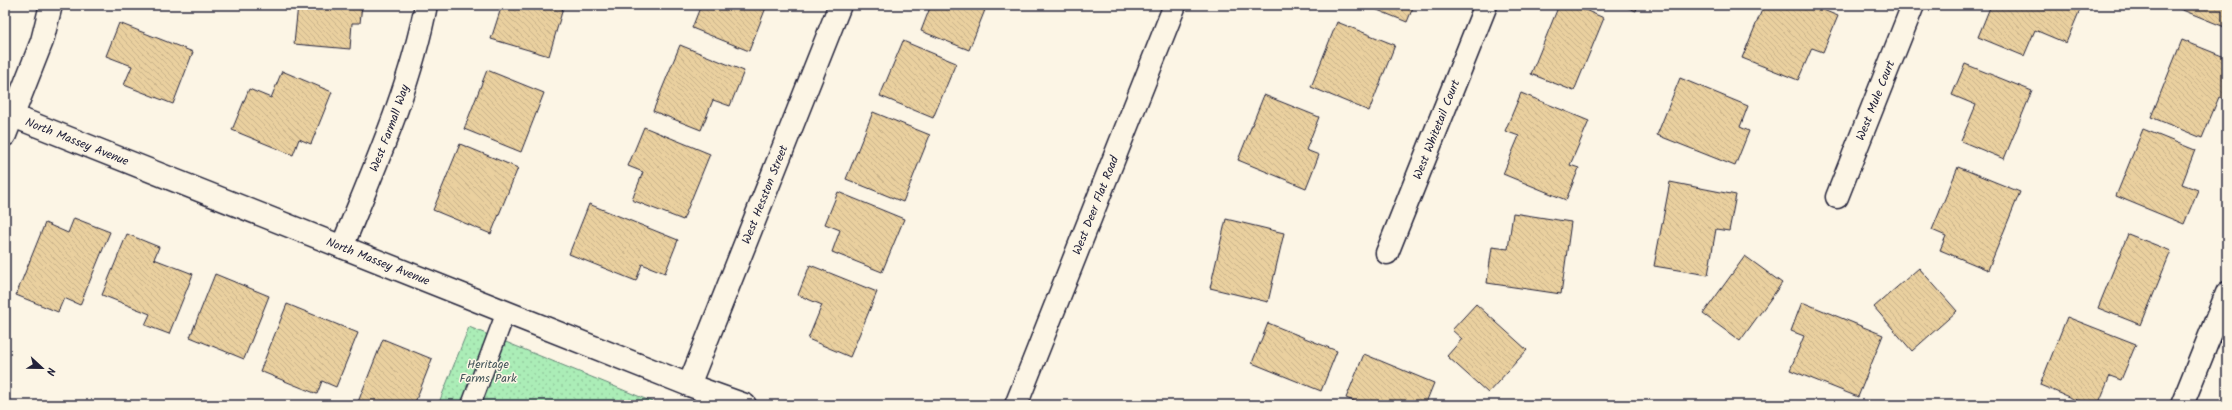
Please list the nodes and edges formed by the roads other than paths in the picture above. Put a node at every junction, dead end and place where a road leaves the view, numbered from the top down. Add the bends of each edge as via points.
1 (51, 5) edge
2 (426, 5) edge
3 (840, 5) edge
4 (1175, 5) edge
5 (1486, 5) edge
6 (1914, 5) edge
7 (9, 125) edge
8 (1837, 197) dead end
9 (342, 247) junction
10 (1387, 254) dead end
11 (2227, 293) edge
12 (506, 312) junction
13 (700, 394) edge
14 (471, 405) edge
15 (745, 405) edge
16 (1016, 405) edge
17 (2182, 405) edge

1 - 7 street via 42,41
2 - 9 street, West Farmall Way via 419,42 406,86
3 - 13 street, West Hesston Street
4 - 16 street, West Deer Flat Road
5 - 10 street, West Whitetail Court
6 - 8 street, West Mule Court
7 - 9 street, North Massey Avenue
9 - 12 street, North Massey Avenue
11 - 17 street
12 - 13 street, North Massey Avenue
12 - 14 lane
13 - 15 street, North Massey Avenue

